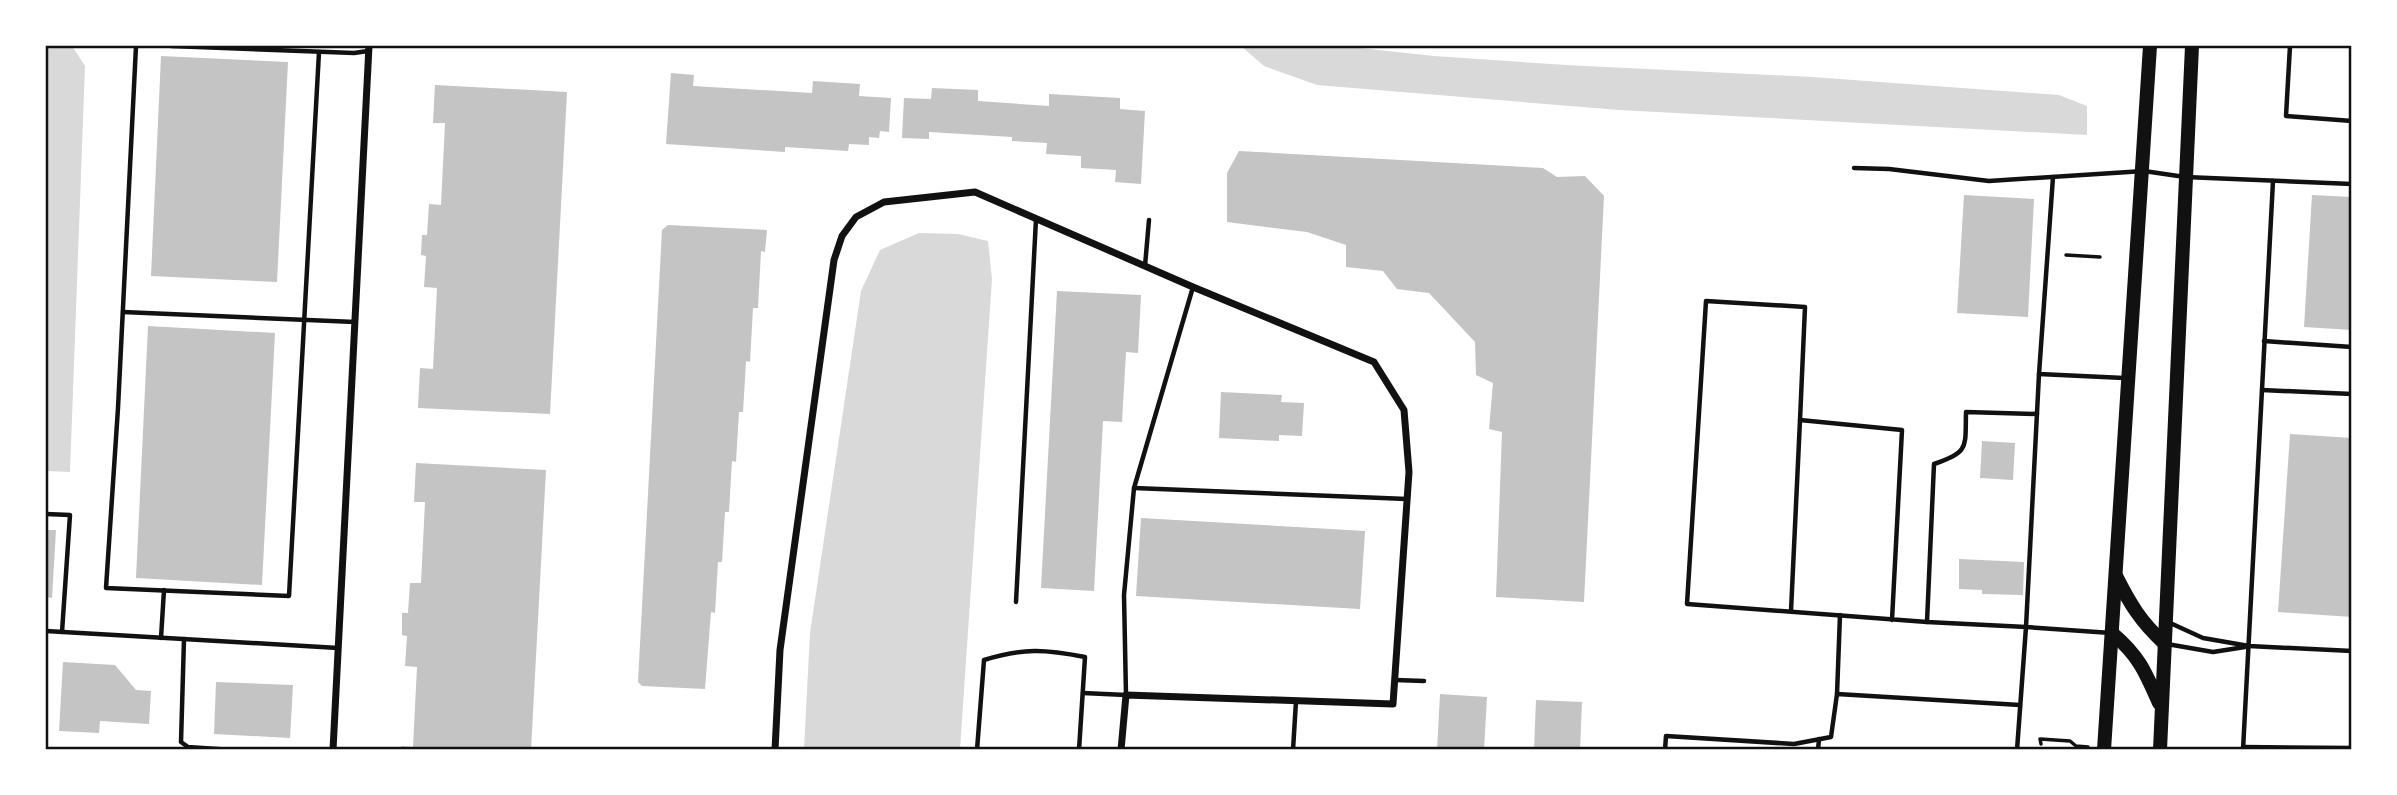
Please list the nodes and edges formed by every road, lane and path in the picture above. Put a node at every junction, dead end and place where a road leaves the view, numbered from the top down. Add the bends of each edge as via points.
1 (136, 46) edge
2 (171, 46) edge
3 (2150, 46) edge
4 (2192, 46) edge
5 (2290, 46) edge
6 (369, 48) edge
7 (319, 52) junction
8 (2351, 121) edge
9 (1854, 168) dead end
10 (2144, 172) junction
11 (2053, 177) junction
12 (2185, 177) junction
13 (2273, 181) junction
14 (2351, 184) edge
15 (1036, 219) junction
16 (1149, 220) dead end
17 (2066, 254) dead end
18 (2100, 257) dead end
19 (1145, 267) junction
20 (1193, 287) junction
21 (122, 312) junction
22 (305, 320) junction
23 (355, 322) junction
24 (2264, 341) junction
25 (2351, 347) edge
26 (2039, 374) junction
27 (2130, 379) junction
28 (2262, 390) junction
29 (2351, 394) edge
30 (2037, 414) junction
31 (1800, 420) junction
32 (1134, 488) junction
33 (1407, 499) junction
34 (46, 514) edge
35 (2116, 576) junction
36 (164, 590) junction
37 (1016, 602) dead end
38 (1791, 612) junction
39 (1840, 615) junction
40 (1892, 620) junction
41 (2165, 620) junction
42 (1927, 622) junction
43 (2025, 627) junction
44 (46, 631) edge
45 (62, 632) junction
46 (2112, 633) junction
47 (161, 638) junction
48 (184, 639) junction
49 (2164, 643) junction
50 (2249, 646) junction
51 (338, 648) junction
52 (2351, 650) edge
53 (1394, 680) junction
54 (1423, 681) dead end
55 (1083, 694) junction
56 (1837, 694) junction
57 (1126, 695) junction
58 (1296, 701) junction
59 (2020, 705) junction
60 (2161, 707) junction
61 (1819, 739) junction
62 (2041, 744) dead end
63 (2088, 747) dead end
64 (2243, 748) edge
65 (2351, 748) edge
66 (232, 750) edge
67 (333, 750) edge
68 (775, 750) edge
69 (977, 750) edge
70 (1079, 750) edge
71 (1121, 750) edge
72 (1293, 750) edge
73 (1665, 750) edge
74 (1818, 750) edge
75 (2017, 750) edge
76 (2104, 750) edge
77 (2160, 750) edge

1 - 21 lane
2 - 7 lane
3 - 10 main road
4 - 12 main road
5 - 8 lane via 2286,116
6 - 7 lane via 354,53
6 - 23 street
7 - 22 lane
9 - 11 lane via 1989,181
10 - 11 lane
10 - 12 lane
10 - 27 main road
11 - 26 lane
12 - 13 lane
12 - 41 main road
13 - 14 lane
13 - 24 lane
15 - 19 street
15 - 37 lane
15 - 68 street via 975,192 884,202 856,217 842,236 834,260 780,650
16 - 19 lane
17 - 18 path
19 - 20 street
20 - 32 lane
20 - 33 street via 1374,362 1404,410
21 - 22 lane
21 - 36 lane via 106,587
22 - 23 lane
22 - 36 lane via 289,596
23 - 51 street
24 - 25 lane
24 - 28 lane
26 - 27 lane
26 - 30 lane
27 - 35 main road
28 - 29 lane
28 - 50 lane
30 - 42 lane via 1966,412 1965,443 1956,456 1934,464
30 - 43 lane
31 - 38 lane
31 - 38 lane via 1805,307 1706,301 1687,604
31 - 40 lane via 1902,430
32 - 33 lane
32 - 57 lane via 1124,595
33 - 53 street
34 - 45 lane via 70,515
35 - 46 main road
35 - 49 main road via 2146,627
36 - 47 lane
38 - 39 lane
39 - 40 lane
39 - 56 lane
40 - 42 lane
41 - 49 main road
41 - 50 lane via 2203,638
42 - 43 lane
43 - 46 lane
43 - 59 lane
44 - 45 lane
45 - 47 lane
46 - 60 main road via 2132,650
46 - 76 main road
47 - 48 lane
48 - 51 lane
48 - 66 lane via 181,742 188,747
49 - 50 lane via 2213,652
49 - 60 main road
50 - 52 lane
50 - 64 lane
51 - 67 street
53 - 54 lane
53 - 58 street via 1393,704
55 - 57 lane
55 - 69 lane via 1084,657 1043,649 984,660
55 - 70 lane
56 - 59 lane
56 - 61 lane via 1831,737
57 - 58 street
57 - 71 street
58 - 72 lane
59 - 75 lane
60 - 77 main road
61 - 73 lane via 1794,744 1666,736
61 - 74 lane
62 - 63 path via 2040,739
64 - 65 lane

